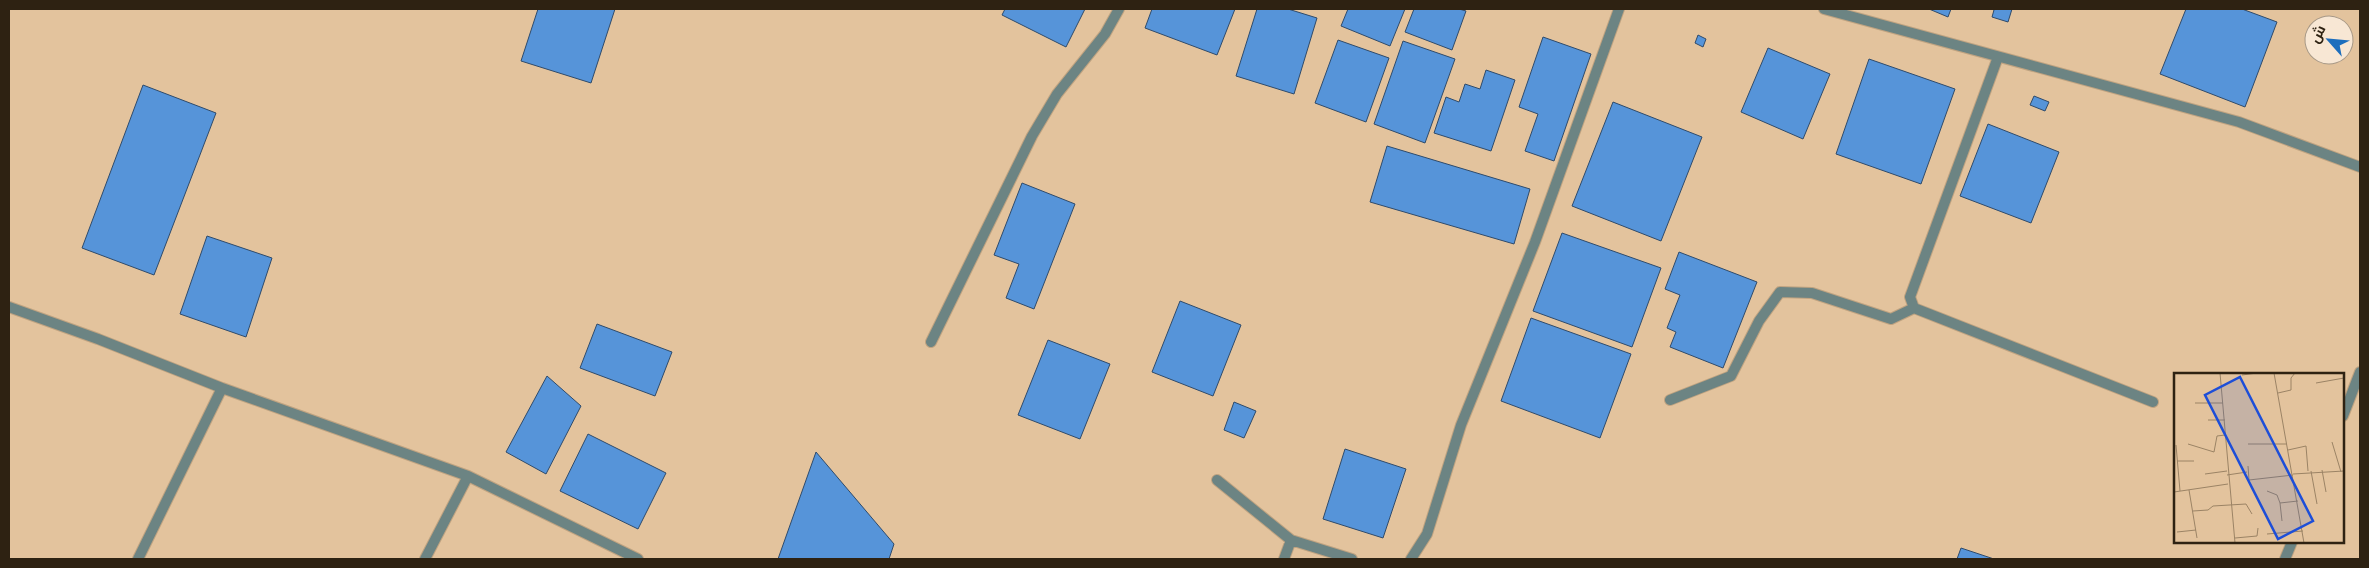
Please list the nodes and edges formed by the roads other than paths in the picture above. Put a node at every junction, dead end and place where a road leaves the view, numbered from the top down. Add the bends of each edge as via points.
1 (1119, 9) edge
2 (1619, 9) edge
3 (1824, 9) edge
4 (1998, 57) junction
5 (2360, 167) edge
6 (9, 307) edge
7 (1914, 308) junction
8 (931, 342) dead end
9 (2360, 372) edge
10 (222, 388) junction
11 (1670, 400) dead end
12 (2153, 402) dead end
13 (2344, 413) edge
14 (468, 476) junction
15 (1217, 480) dead end
16 (1291, 540) junction
17 (2292, 543) edge
18 (138, 559) edge
19 (425, 559) edge
20 (638, 559) edge
21 (1284, 559) edge
22 (1352, 559) edge
23 (1411, 559) edge
24 (2285, 559) edge

1 - 8 street via 1105,34 1057,94 1032,136
2 - 23 street via 1535,242 1461,425 1427,534
3 - 4 street
4 - 5 street via 2239,122
4 - 7 street via 1910,297
6 - 10 street
7 - 11 street via 1891,319 1812,293 1780,292 1759,321 1731,376
7 - 12 street
9 - 13 street
10 - 14 street
10 - 18 street
14 - 19 street
14 - 20 street
15 - 16 street
16 - 21 street
16 - 22 street
17 - 24 street

